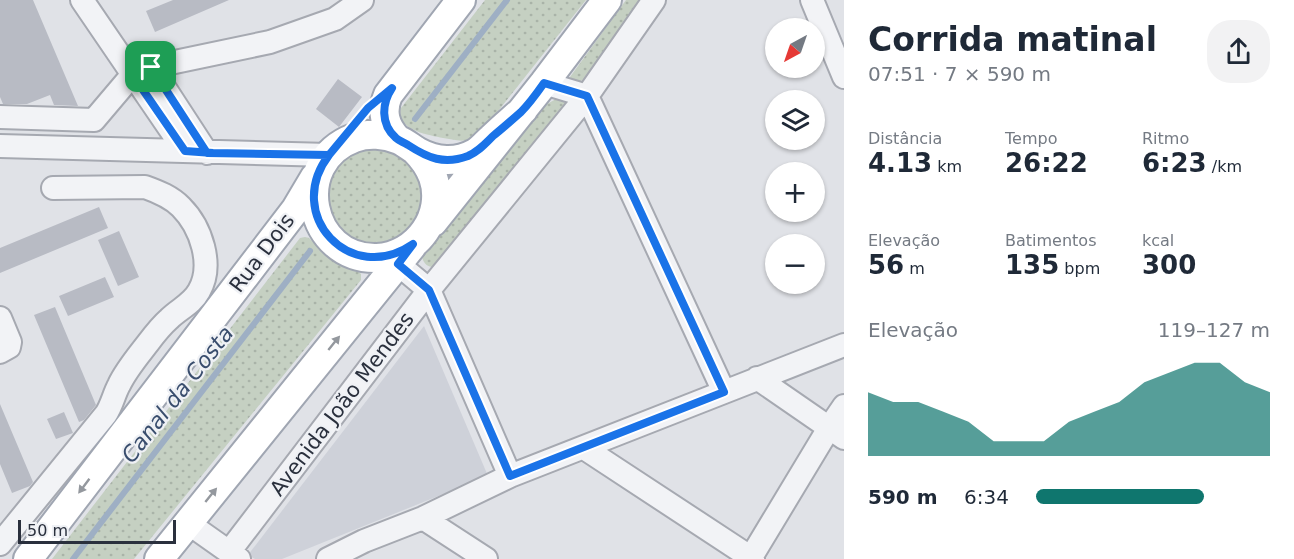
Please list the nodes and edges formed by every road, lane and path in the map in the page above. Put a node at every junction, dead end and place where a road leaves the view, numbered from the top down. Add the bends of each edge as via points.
1 (82, 0) edge
2 (362, 0) edge
3 (461, 0) edge
4 (607, 0) edge
5 (654, 0) edge
6 (812, 0) edge
7 (142, 70) junction
8 (844, 77) edge
9 (544, 83) junction
10 (392, 88) junction
11 (587, 96) junction
12 (523, 111) junction
13 (0, 117) edge
14 (406, 145) junction
15 (0, 146) edge
16 (196, 152) junction
17 (328, 159) junction
18 (53, 188) dead end
19 (411, 248) junction
20 (429, 290) junction
21 (0, 318) edge
22 (844, 345) edge
23 (0, 352) edge
24 (757, 378) junction
25 (724, 392) junction
26 (844, 406) edge
27 (837, 433) edge
28 (584, 448) junction
29 (510, 476) junction
30 (423, 518) junction
31 (188, 523) junction
32 (0, 544) edge
33 (234, 556) edge
34 (28, 559) edge
35 (159, 559) edge
36 (328, 559) edge
37 (486, 559) edge
38 (751, 559) edge

1 - 7 street
2 - 7 street via 335,19 270,42
3 - 10 main road
4 - 9 main road, Avenida João Mendes
5 - 11 street, Avenida João Mendes
6 - 8 street
7 - 13 street via 94,120
7 - 16 street
9 - 11 street
9 - 12 main road, Avenida João Mendes
10 - 14 main road via 385,102 387,126
10 - 17 main road, Rua Dois via 368,108
11 - 20 street, Avenida João Mendes
11 - 25 street
12 - 14 main road via 484,146 466,156 435,159
12 - 19 main road, Avenida João Mendes
14 - 17 main road via 366,135 355,138
14 - 19 main road via 429,167 435,187 432,219
15 - 16 street
16 - 17 street
17 - 19 main road via 314,183 313,194 316,214 332,240 357,255 376,258
17 -> 34 main road, Rua Dois via 296,209
18 - 32 street via 145,188 159,192 189,216 206,255 206,273 198,293 159,328 119,383 106,414
19 - 20 street
31 -> 19 main road, Avenida João Mendes
20 - 29 street
20 - 33 street, Avenida João Mendes
21 - 23 street via 10,342
22 - 24 street
24 - 25 street
24 - 27 street
25 - 28 street
26 - 27 street
27 - 38 street
28 - 29 street
28 - 38 street
29 - 30 street
30 - 36 street
30 - 37 street
31 - 33 street
31 - 35 main road, Avenida João Mendes

